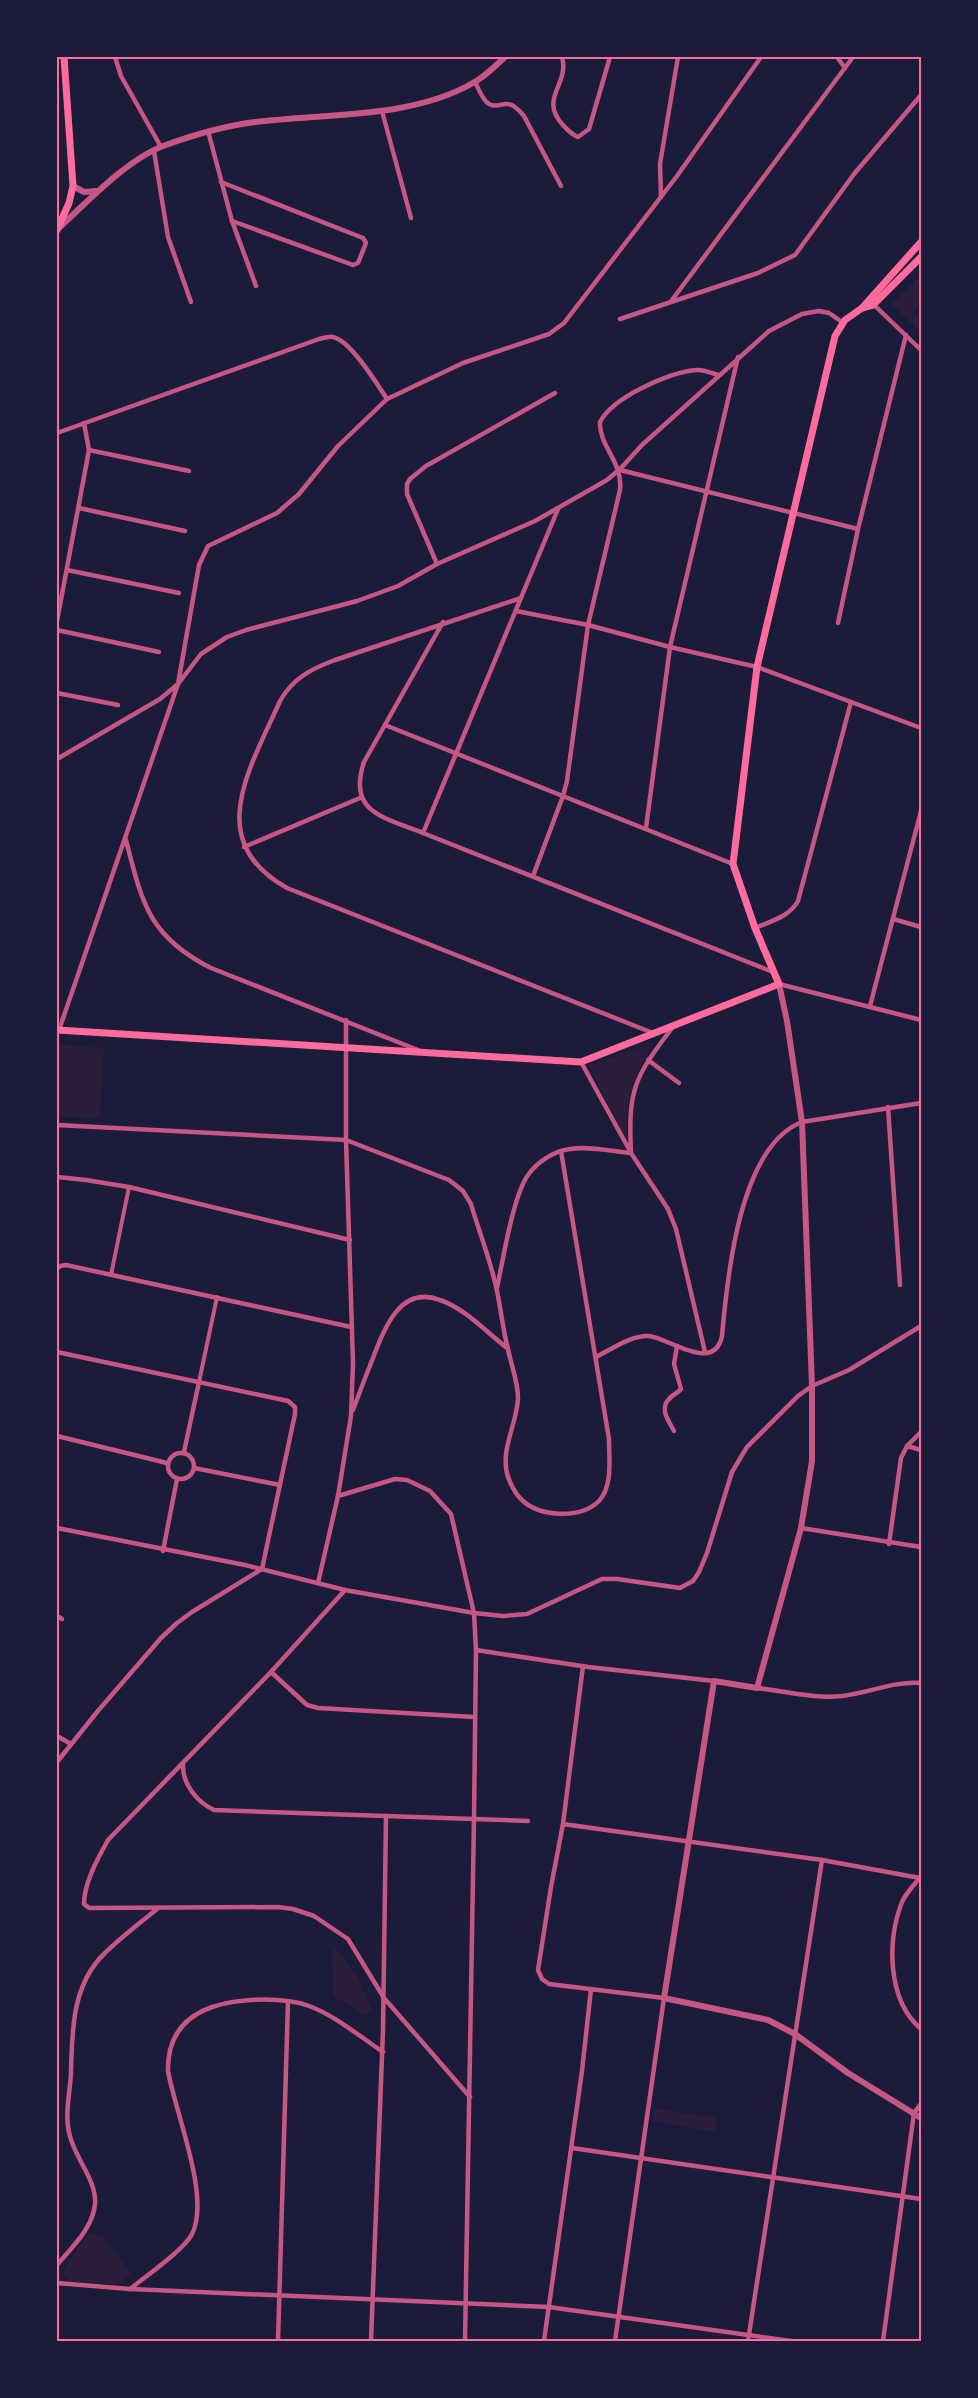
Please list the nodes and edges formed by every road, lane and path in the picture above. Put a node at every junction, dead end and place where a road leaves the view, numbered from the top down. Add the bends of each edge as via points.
1 (64, 57) edge
2 (115, 57) edge
3 (505, 57) edge
4 (562, 57) edge
5 (610, 57) edge
6 (678, 57) edge
7 (762, 57) edge
8 (837, 57) edge
9 (853, 57) edge
10 (844, 68) junction
11 (475, 82) junction
12 (921, 94) edge
13 (382, 111) junction
14 (208, 132) junction
15 (161, 147) junction
16 (154, 151) junction
17 (221, 182) junction
18 (73, 186) junction
19 (561, 186) dead end
20 (98, 191) junction
21 (661, 197) junction
22 (411, 218) dead end
23 (232, 221) junction
24 (58, 229) edge
25 (921, 242) edge
26 (921, 257) edge
27 (256, 286) dead end
28 (672, 300) junction
29 (191, 302) dead end
30 (871, 302) junction
31 (621, 319) dead end
32 (843, 321) junction
33 (906, 335) junction
34 (921, 350) edge
35 (738, 357) junction
36 (718, 375) junction
37 (555, 393) dead end
38 (387, 399) junction
39 (84, 423) junction
40 (57, 433) edge
41 (88, 450) junction
42 (620, 470) junction
43 (189, 471) dead end
44 (708, 493) junction
45 (79, 508) junction
46 (558, 508) junction
47 (792, 513) junction
48 (858, 529) junction
49 (185, 531) dead end
50 (437, 564) junction
51 (67, 570) junction
52 (179, 593) dead end
53 (60, 594) edge
54 (521, 598) junction
55 (516, 611) junction
56 (57, 621) edge
57 (443, 622) junction
58 (838, 623) dead end
59 (588, 625) junction
60 (57, 630) edge
61 (670, 647) junction
62 (159, 652) dead end
63 (757, 667) junction
64 (178, 684) junction
65 (57, 693) edge
66 (851, 702) junction
67 (118, 705) dead end
68 (385, 725) junction
69 (921, 728) edge
70 (455, 753) junction
71 (57, 759) edge
72 (563, 796) junction
73 (360, 798) junction
74 (921, 811) edge
75 (646, 828) junction
76 (919, 829) edge
77 (423, 833) junction
78 (126, 840) junction
79 (243, 847) junction
80 (733, 864) junction
81 (533, 876) junction
82 (893, 919) junction
83 (921, 927) edge
84 (754, 928) junction
85 (773, 972) junction
86 (779, 984) junction
87 (870, 1006) junction
88 (346, 1020) junction
89 (921, 1020) edge
90 (672, 1028) junction
91 (58, 1030) edge
92 (656, 1034) junction
93 (346, 1047) junction
94 (429, 1054) junction
95 (648, 1060) junction
96 (581, 1062) junction
97 (679, 1083) dead end
98 (921, 1103) edge
99 (888, 1107) junction
100 (802, 1122) junction
101 (57, 1125) edge
102 (346, 1140) junction
103 (561, 1151) junction
104 (631, 1153) junction
105 (57, 1178) edge
106 (129, 1187) junction
107 (350, 1240) junction
108 (57, 1269) edge
109 (111, 1275) junction
110 (900, 1286) dead end
111 (497, 1289) junction
112 (217, 1297) junction
113 (921, 1326) edge
114 (351, 1327) junction
115 (677, 1346) junction
116 (507, 1348) junction
117 (57, 1352) edge
118 (705, 1352) junction
119 (597, 1357) junction
120 (199, 1382) junction
121 (812, 1386) junction
122 (351, 1416) junction
123 (674, 1431) dead end
124 (921, 1432) edge
125 (57, 1436) edge
126 (907, 1446) junction
127 (921, 1450) edge
128 (184, 1452) junction
129 (167, 1463) junction
130 (194, 1468) junction
131 (177, 1479) junction
132 (280, 1485) junction
133 (338, 1496) junction
134 (57, 1528) edge
135 (801, 1528) junction
136 (889, 1544) junction
137 (921, 1547) edge
138 (163, 1551) junction
139 (262, 1569) junction
140 (318, 1583) junction
141 (345, 1590) junction
142 (474, 1613) junction
143 (476, 1650) junction
144 (583, 1666) junction
145 (271, 1672) junction
146 (714, 1681) junction
147 (921, 1683) edge
148 (757, 1688) junction
149 (474, 1717) junction
150 (57, 1736) edge
151 (71, 1744) junction
152 (57, 1762) edge
153 (183, 1764) junction
154 (386, 1816) junction
155 (474, 1819) junction
156 (528, 1821) dead end
157 (563, 1824) junction
158 (689, 1842) junction
159 (822, 1860) junction
160 (920, 1877) edge
161 (157, 1909) junction
162 (591, 1989) junction
163 (384, 1998) junction
164 (664, 1998) junction
165 (288, 2001) junction
166 (921, 2029) edge
167 (795, 2034) junction
168 (382, 2052) junction
169 (470, 2097) junction
170 (921, 2104) edge
171 (914, 2113) junction
172 (921, 2118) edge
173 (572, 2148) junction
174 (640, 2158) junction
175 (773, 2179) junction
176 (902, 2196) junction
177 (921, 2199) edge
178 (57, 2265) edge
179 (57, 2283) edge
180 (130, 2289) junction
181 (280, 2295) junction
182 (373, 2299) junction
183 (467, 2304) junction
184 (549, 2307) junction
185 (619, 2317) junction
186 (749, 2335) junction
187 (278, 2341) edge
188 (371, 2341) edge
189 (465, 2341) edge
190 (544, 2341) edge
191 (615, 2341) edge
192 (748, 2341) edge
193 (791, 2341) edge
194 (883, 2341) edge

1 - 18 main road
2 - 15 street via 121,76
3 - 11 street
4 - 5 street via 564,70 554,94 553,110 571,134 578,136 589,129
6 - 21 street via 660,164
7 - 21 street
8 - 10 street
9 - 10 street
10 - 28 street
11 - 13 street via 420,104
11 - 19 street via 487,103 508,103 524,116
12 - 28 street via 854,174 795,255 758,273
13 - 14 street via 253,122
13 - 22 street
14 - 15 street
14 - 17 street
15 - 16 street
16 - 20 street
16 - 29 street via 168,237
17 - 23 street
17 - 23 street via 363,238 366,243 353,266
18 - 20 street via 84,192
18 - 24 main road
20 - 24 street
21 - 38 street via 564,323 549,334 464,363
23 - 27 street
25 - 30 main road
26 - 30 main road
28 - 31 street
30 - 32 main road
30 - 33 street
32 - 35 street via 825,311 802,314 769,331
32 - 47 main road via 832,348
33 - 34 street
33 - 48 street
35 - 36 street
35 - 44 street
36 - 42 street
36 - 42 street via 696,370 642,387 603,417 601,431
37 - 50 street via 437,459 410,479 407,494
38 - 39 street via 348,348 329,337
38 - 64 street via 277,513 205,549
39 - 40 street
39 - 41 street
41 - 43 street
41 - 45 street
42 - 44 street
42 - 46 street
42 - 59 street via 620,490
44 - 47 street
44 - 61 street
45 - 49 street
45 - 51 street
46 - 50 street
46 - 54 street
47 - 48 street
47 - 63 main road
48 - 58 street
50 - 64 street via 380,593 227,636 201,654
51 - 52 street
51 - 53 street
53 - 56 street
54 - 55 street
54 - 57 street
55 - 59 street
55 - 70 street
57 - 68 street
57 - 79 street via 314,668 288,687 243,789 238,815
59 - 61 street
59 - 72 street
60 - 62 street
61 - 63 street
61 - 75 street
63 - 66 street
63 - 80 main road
64 - 71 street via 148,707
64 - 78 street
65 - 67 street
66 - 69 street
66 - 84 street via 798,901 783,916
68 - 70 street
68 - 73 street via 364,762 358,785
70 - 72 street
70 - 77 street
72 - 75 street
72 - 81 street
73 - 77 street via 383,816
73 - 79 street
74 - 76 street
75 - 80 street
76 - 82 street
77 - 81 street
78 - 88 street via 144,903 169,942 211,968
78 - 91 street
79 - 92 street via 270,879 287,888
80 - 84 main road
81 - 85 street
82 - 83 street
82 - 87 street
84 - 85 main road
85 - 86 main road
86 - 87 street
86 - 90 main road
86 - 100 street
87 - 89 street
88 - 93 street
88 - 94 street
90 - 92 main road
90 - 95 street
91 - 93 main road
92 - 96 main road
93 - 94 main road
93 - 102 street
94 - 96 main road
95 - 97 street
95 - 104 street via 638,1076 631,1103
96 - 104 street
98 - 99 street
99 - 100 street
99 - 110 street
100 - 118 street via 783,1134 755,1174 729,1263 721,1342 713,1351
100 - 121 street
101 - 102 street
102 - 107 street
102 - 111 street via 449,1180 463,1191 471,1204
103 - 104 street via 581,1148
103 - 111 street via 545,1158 524,1183
103 - 119 street
104 - 118 street via 668,1209
105 - 106 street
106 - 107 street
106 - 109 street
107 - 114 street
108 - 109 street via 66,1265
109 - 112 street
111 - 116 street
112 - 114 street
112 - 120 street
113 - 121 street via 849,1370
114 - 122 street
115 - 118 street via 694,1353
115 - 119 street via 660,1338 640,1337
115 - 123 street via 674,1364 681,1389 665,1406
116 - 119 street via 518,1401 507,1443 506,1471 524,1503 550,1512 590,1507 598,1502 606,1486 609,1439
116 - 122 street via 447,1303 415,1299 397,1310 387,1323
117 - 120 street
120 - 128 street
120 - 132 street via 288,1401 295,1407
121 - 135 street via 812,1461
121 - 142 street via 738,1459 707,1553 699,1572 687,1586 671,1588 602,1579 527,1614
122 - 133 street
124 - 126 street
125 - 129 street
126 - 127 street
126 - 136 street via 898,1468
128 - 129 street via 173,1454
128 - 130 street via 193,1460
129 - 131 street via 169,1473
130 - 131 street via 188,1477
130 - 132 street
131 - 138 street
132 - 139 street
133 - 140 street
133 - 142 street via 395,1479 430,1491 451,1514
134 - 138 street
135 - 136 street
135 - 148 street
136 - 137 street
138 - 139 street
139 - 140 street
139 - 151 street via 177,1623
140 - 141 street
141 - 142 street
141 - 145 street
142 - 143 street
143 - 144 street
143 - 149 street
144 - 146 street
144 - 157 street
145 - 149 street via 299,1699 318,1708
145 - 153 street
146 - 148 street
146 - 158 street
147 - 148 street via 898,1683 842,1696
149 - 155 street
150 - 151 street
151 - 152 street
153 - 154 street via 196,1798 214,1810
153 - 161 street via 108,1840 84,1900 85,1907 90,1908
154 - 155 street
154 - 163 street
155 - 156 street
155 - 169 street
157 - 158 street
157 - 162 street via 538,1970 549,1984
158 - 159 street
158 - 164 street
159 - 160 street
159 - 167 street
160 - 166 street via 898,1914 893,1981 907,2012
161 - 163 street via 278,1907 314,1916 348,1939
161 - 178 street via 104,1953 94,1965 76,2006 71,2034 68,2125 70,2140 96,2201 90,2222
162 - 164 street
162 - 173 street
163 - 168 street
163 - 169 street
164 - 167 street via 751,2015
164 - 174 street
165 - 168 street via 325,2013
165 - 180 street via 230,2002 204,2009 190,2018 175,2037 168,2071 196,2187 197,2220 192,2235 182,2246
165 - 181 street
167 - 171 street via 848,2073
167 - 175 street
168 - 182 street
169 - 183 street
170 - 171 street
171 - 172 street
171 - 176 street
173 - 174 street
173 - 184 street
174 - 175 street
174 - 185 street
175 - 176 street
175 - 186 street
176 - 177 street
176 - 194 street
179 - 180 street
180 - 181 street
181 - 182 street
181 - 187 street
182 - 183 street
182 - 188 street
183 - 184 street
183 - 189 street
184 - 185 street
184 - 190 street
185 - 186 street
185 - 191 street
186 - 192 street
186 - 193 street

